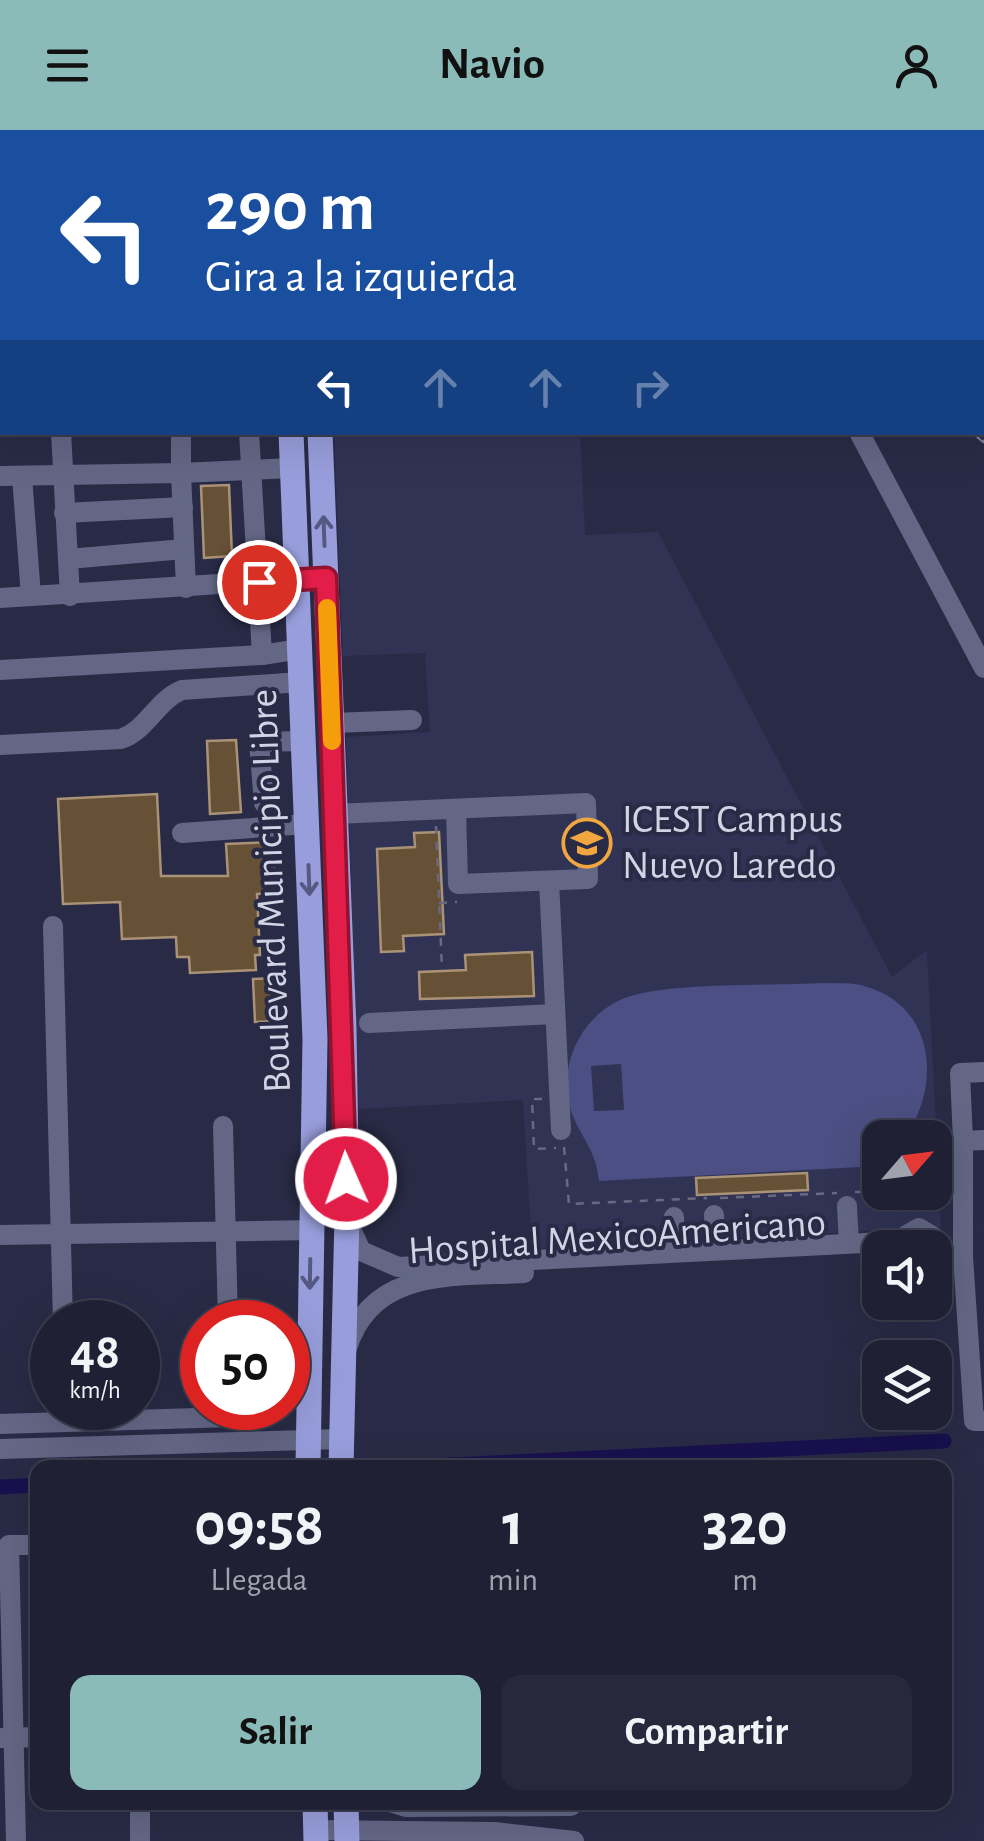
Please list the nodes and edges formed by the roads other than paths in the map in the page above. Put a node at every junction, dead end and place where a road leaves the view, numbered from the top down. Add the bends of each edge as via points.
1 (61, 435) edge
2 (180, 435) edge
3 (249, 435) edge
4 (291, 435) edge
5 (320, 435) edge
6 (861, 435) edge
7 (292, 468) junction
8 (251, 470) junction
9 (182, 473) junction
10 (62, 475) junction
11 (0, 476) edge
12 (22, 476) junction
13 (183, 507) junction
14 (64, 513) junction
15 (184, 549) junction
16 (68, 559) junction
17 (326, 578) junction
18 (297, 579) junction
19 (259, 582) junction
20 (186, 588) junction
21 (31, 596) junction
22 (70, 596) junction
23 (0, 598) edge
24 (300, 649) junction
25 (262, 655) junction
26 (984, 668) edge
27 (0, 670) edge
28 (301, 682) junction
29 (412, 720) dead end
30 (332, 723) junction
31 (0, 745) edge
32 (304, 752) junction
33 (333, 760) junction
34 (264, 804) dead end
35 (456, 809) junction
36 (336, 814) junction
37 (307, 824) junction
38 (182, 833) dead end
39 (549, 880) junction
40 (53, 926) dead end
41 (555, 1014) junction
42 (369, 1022) dead end
43 (984, 1072) edge
44 (316, 1108) junction
45 (344, 1108) junction
46 (222, 1126) dead end
47 (560, 1130) dead end
48 (973, 1141) edge
49 (848, 1206) dead end
50 (714, 1214) dead end
51 (347, 1215) junction
52 (674, 1217) dead end
53 (312, 1230) junction
54 (226, 1232) junction
55 (58, 1234) junction
56 (963, 1234) junction
57 (0, 1235) edge
58 (952, 1239) edge
59 (849, 1244) junction
60 (862, 1244) edge
61 (824, 1250) junction
62 (676, 1252) junction
63 (862, 1252) edge
64 (952, 1253) edge
65 (719, 1254) junction
66 (963, 1257) junction
67 (547, 1265) junction
68 (392, 1266) junction
69 (393, 1288) junction
70 (62, 1300) edge
71 (228, 1300) edge
72 (976, 1319) edge
73 (342, 1364) junction
74 (30, 1420) edge
75 (984, 1421) edge
76 (0, 1424) edge
77 (341, 1439) junction
78 (307, 1440) junction
79 (0, 1449) edge
80 (308, 1460) edge
81 (341, 1460) edge
82 (30, 1544) edge
83 (6, 1738) edge
84 (140, 1810) edge
85 (315, 1810) edge
86 (346, 1810) edge
87 (458, 1810) edge
88 (316, 1836) edge
89 (347, 1837) edge
90 (456, 1838) edge
91 (16, 1841) edge
92 (140, 1841) edge
93 (574, 1841) edge

1 - 10 street
2 - 9 street
3 - 8 street
4 - 7 main road, Boulevard Municipio Libre
17 -> 5 main road, Boulevard Municipio Libre
6 - 26 street
7 - 8 street
7 - 18 main road, Boulevard Municipio Libre
8 - 9 street
8 - 19 street
9 - 10 street
9 - 13 street
10 - 12 street
10 - 14 street
11 - 12 street
12 - 21 street
13 - 14 street
13 - 15 street
14 - 16 street
15 - 16 street
15 - 20 street
16 - 22 street
17 - 18 main road
17 - 30 main road, Boulevard Municipio Libre
18 - 19 street
18 - 24 main road, Boulevard Municipio Libre
19 - 20 street
19 - 25 street
20 - 22 street
21 - 22 street
21 - 23 street
24 - 25 street
24 - 28 main road, Boulevard Municipio Libre
25 - 27 street
28 - 31 street via 182,690 121,739
28 - 32 main road, Boulevard Municipio Libre
29 - 30 street
30 - 33 main road, Boulevard Municipio Libre
32 - 33 main road
32 - 34 street via 259,742
32 - 37 main road, Boulevard Municipio Libre
33 - 36 main road, Boulevard Municipio Libre
35 - 36 street
35 - 39 street via 458,884
35 - 39 street via 586,804 588,879
36 - 45 main road, Boulevard Municipio Libre
37 - 38 street
37 -> 44 main road, Boulevard Municipio Libre
39 - 41 street
40 - 55 street
41 - 42 street
41 - 47 street
43 - 48 street via 960,1073
44 - 45 main road
44 - 53 main road, Boulevard Municipio Libre
45 - 51 main road, Boulevard Municipio Libre
46 - 54 street
48 - 56 street
49 - 59 street
50 - 65 street
51 - 68 street, Hospital MexicoAmericano via 361,1250
51 - 73 main road, Boulevard Municipio Libre
52 - 62 street
53 - 54 street
53 -> 78 main road, Boulevard Municipio Libre
54 - 55 street
54 - 71 street
55 - 57 street
55 - 70 street
56 - 58 street
56 - 66 street
59 - 60 street, Hospital MexicoAmericano
59 - 61 street, Hospital MexicoAmericano
61 - 63 street, Hospital MexicoAmericano
61 - 65 street, Hospital MexicoAmericano
62 - 65 street, Hospital MexicoAmericano
62 - 67 street, Hospital MexicoAmericano
64 - 66 street
65 - 67 street, Hospital MexicoAmericano
66 - 72 street
67 - 68 street, Hospital MexicoAmericano
67 - 69 street, Hospital MexicoAmericano
68 - 69 street
69 - 73 street, Hospital MexicoAmericano via 364,1312
72 - 75 street via 974,1421
73 - 77 main road, Boulevard Municipio Libre
74 - 76 street
77 - 78 street
77 - 81 main road, Boulevard Municipio Libre
78 - 79 street
78 - 80 main road, Boulevard Municipio Libre
82 - 83 street via 9,1545
83 - 91 street
84 - 92 street
85 - 88 main road
86 - 89 main road
87 - 90 street
88 - 89 street
89 - 90 street
90 - 93 street via 533,1834

